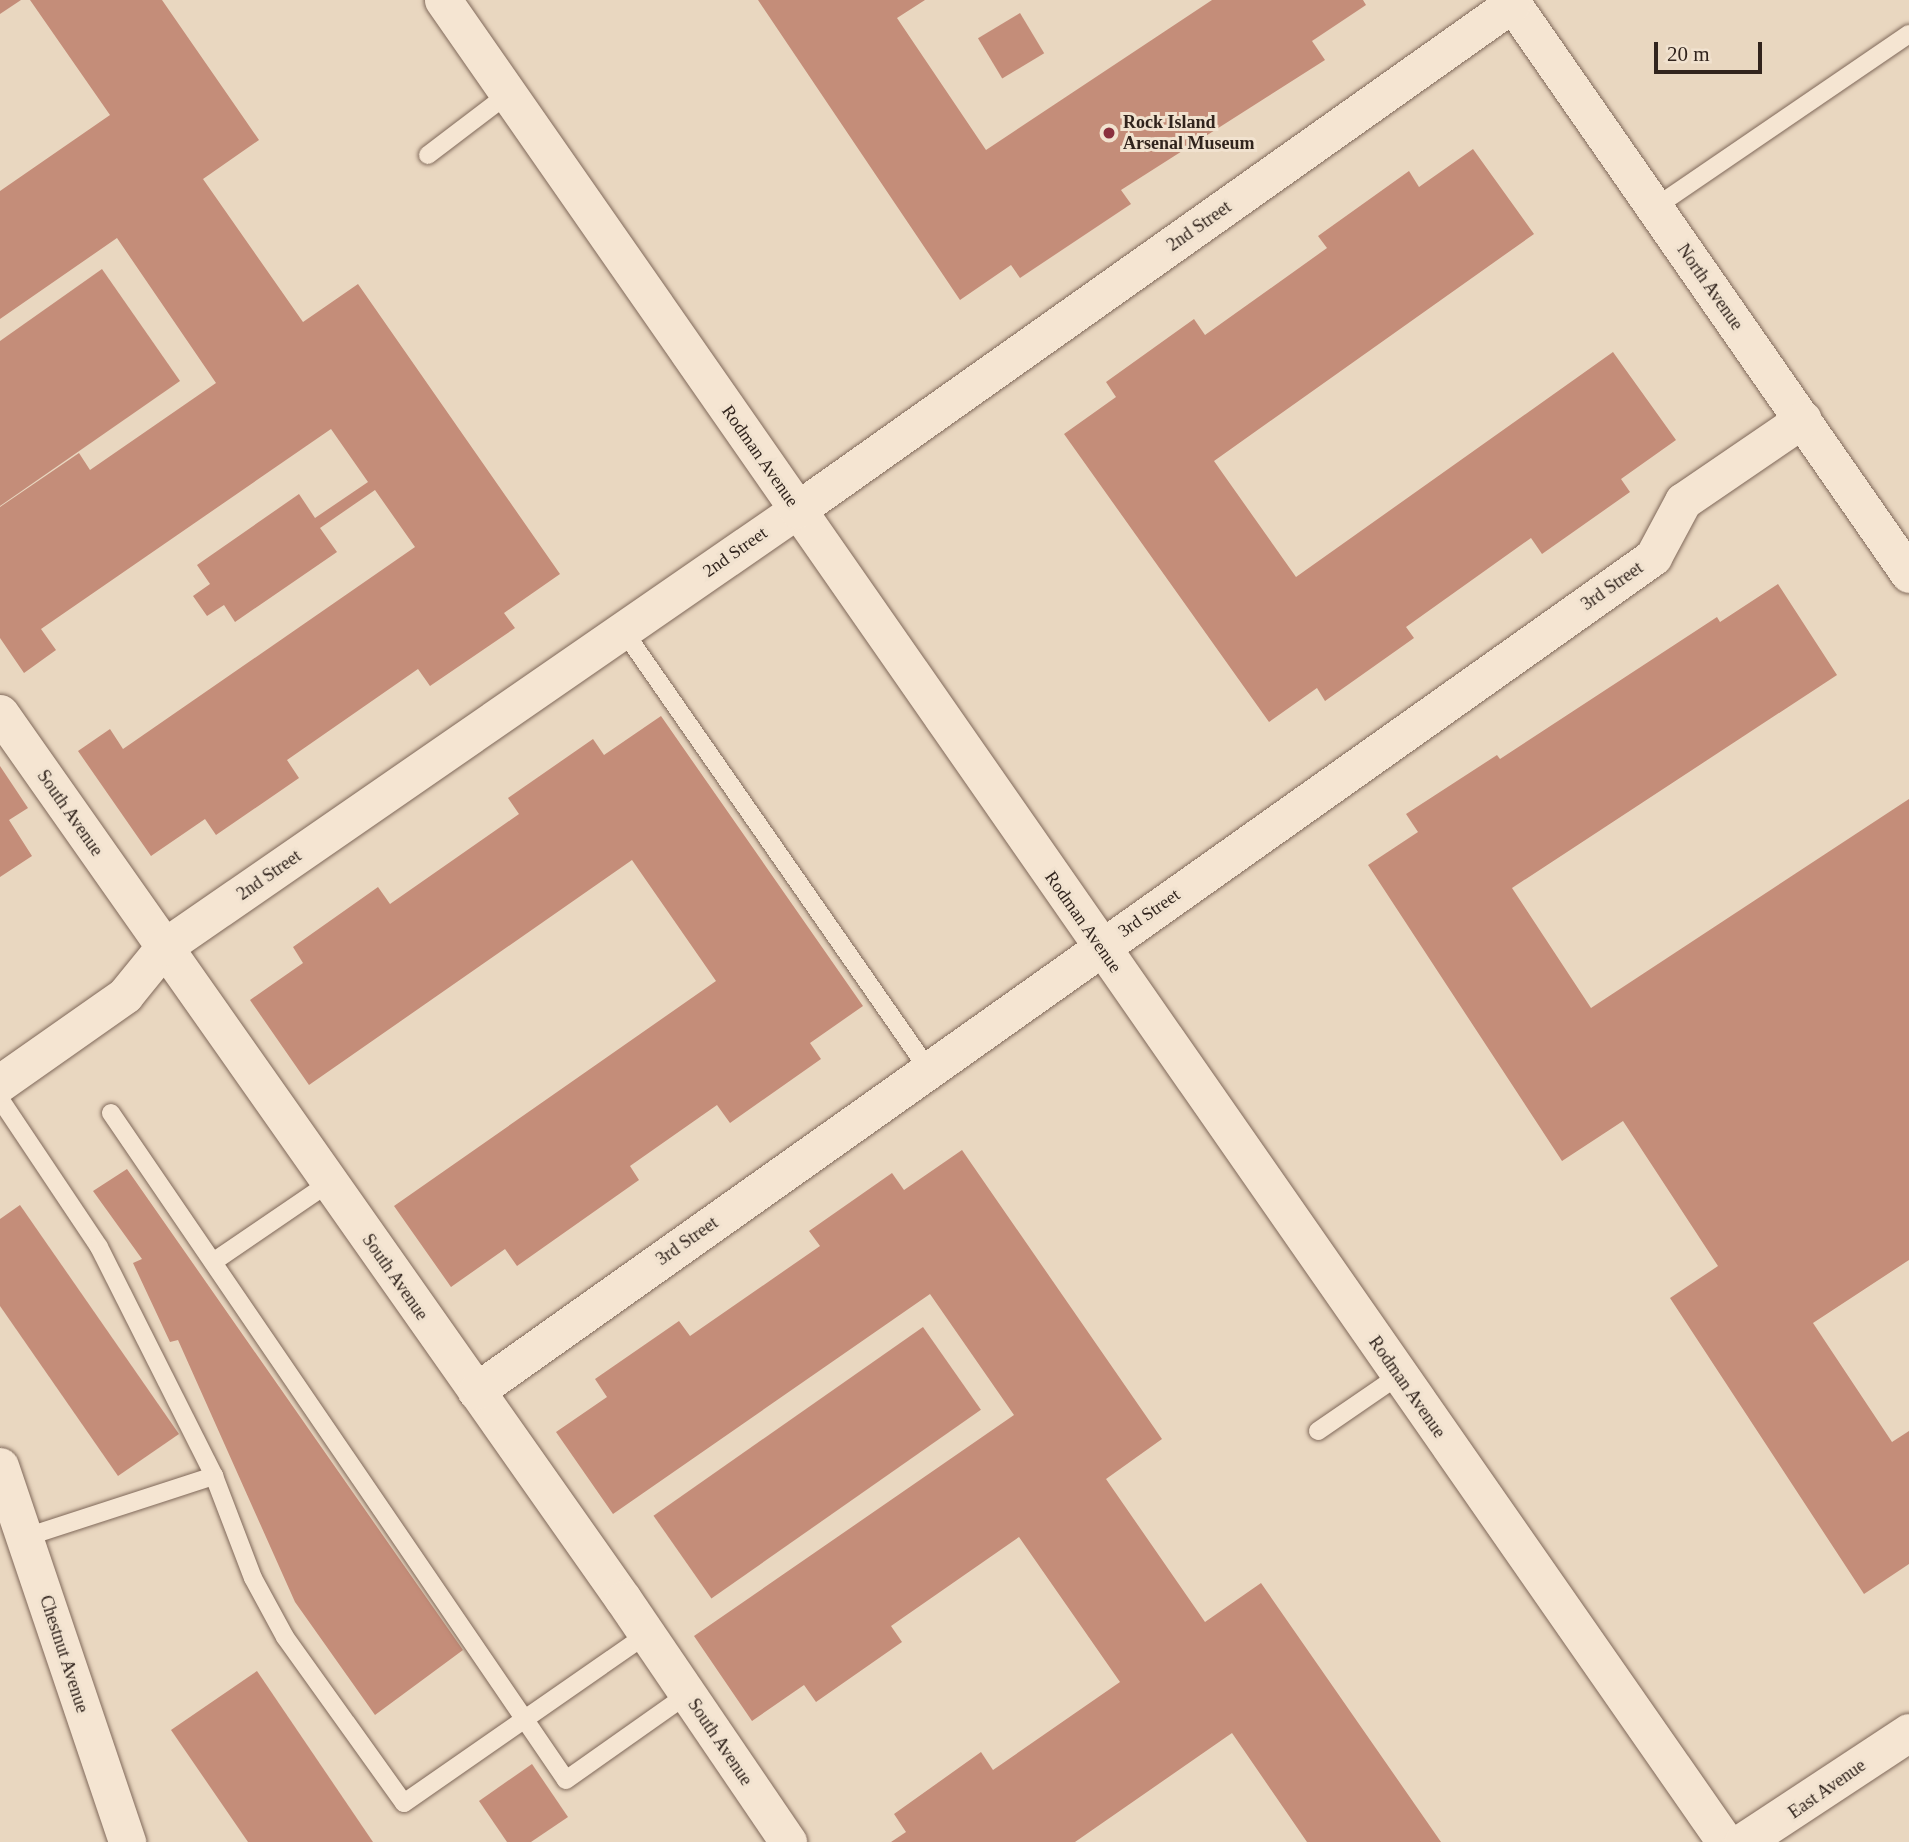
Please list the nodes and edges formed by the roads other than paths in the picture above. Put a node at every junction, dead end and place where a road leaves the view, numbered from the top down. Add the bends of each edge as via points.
1 (443, 0) edge
2 (1511, 2) edge
3 (1909, 34) edge
4 (508, 94) junction
5 (428, 155) dead end
6 (1654, 208) junction
7 (1802, 419) junction
8 (797, 510) junction
9 (1909, 574) edge
10 (623, 630) junction
11 (0, 713) edge
12 (163, 947) junction
13 (1101, 947) junction
14 (928, 1069) junction
15 (0, 1083) edge
16 (0, 1100) edge
17 (111, 1113) dead end
18 (329, 1183) junction
19 (213, 1262) junction
20 (1398, 1376) junction
21 (476, 1391) junction
22 (1318, 1431) dead end
23 (0, 1466) edge
24 (214, 1476) junction
25 (26, 1537) junction
26 (647, 1634) junction
27 (688, 1694) junction
28 (525, 1719) junction
29 (1909, 1732) edge
30 (127, 1842) edge
31 (788, 1842) edge
32 (1725, 1842) edge
33 (1744, 1842) edge

1 - 4 street, Rodman Avenue
2 - 6 street, North Avenue
2 - 8 street, 2nd Street
3 - 6 lane
4 - 5 lane
4 - 8 street, Rodman Avenue
6 - 7 street, North Avenue
7 - 9 street, North Avenue
7 - 13 street, 3rd Street via 1684,501 1653,557
8 - 10 street, 2nd Street
8 - 13 street, Rodman Avenue
10 - 12 street, 2nd Street
10 - 14 lane
11 - 12 street, South Avenue
12 - 15 street, 2nd Street via 125,995
12 - 18 street, South Avenue
13 - 14 street, 3rd Street
13 - 20 street, Rodman Avenue
14 - 21 street, 3rd Street
16 - 24 lane via 99,1247
17 - 19 lane
18 - 19 lane
18 - 21 street, South Avenue
19 - 28 lane
20 - 22 lane
20 - 32 street, Rodman Avenue
21 - 26 street, South Avenue
23 - 25 street, Chestnut Avenue
24 - 25 lane
24 - 28 lane via 253,1578 285,1637 404,1803
25 - 30 street, Chestnut Avenue
26 - 27 street, South Avenue
26 - 28 lane
27 - 28 lane via 566,1780
27 - 31 street, South Avenue
29 - 33 street, East Avenue

